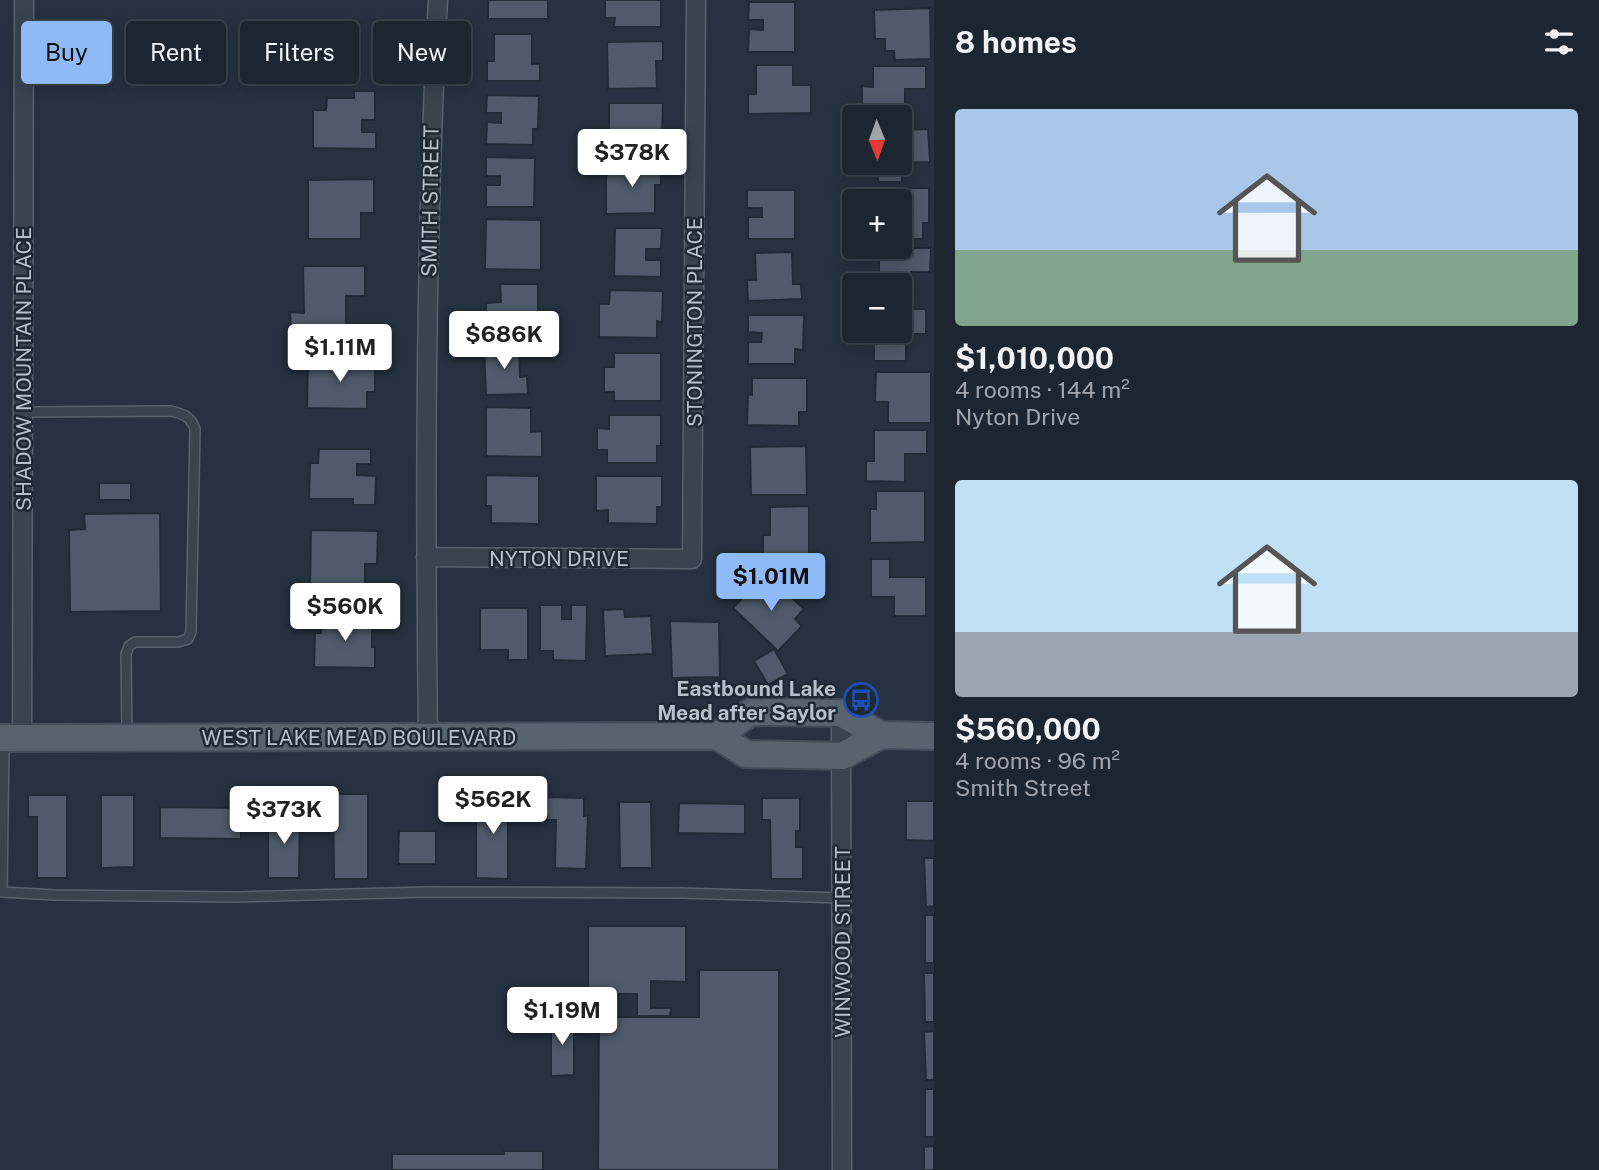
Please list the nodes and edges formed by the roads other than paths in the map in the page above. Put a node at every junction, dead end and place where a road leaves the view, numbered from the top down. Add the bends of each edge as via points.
1 (24, 0) edge
2 (438, 0) edge
3 (696, 0) edge
4 (23, 412) junction
5 (426, 557) junction
6 (692, 559) joint
7 (841, 713) junction
8 (881, 735) junction
9 (127, 736) junction
10 (717, 736) junction
11 (934, 736) edge
12 (428, 737) junction
13 (9, 738) edge
14 (842, 756) junction
15 (842, 898) junction
16 (842, 1170) edge

1 - 4 street, SHADOW MOUNTAIN PLACE
2 - 5 street, SMITH STREET via 430,148
3 - 6 street, STONINGTON PLACE
4 - 9 lane via 171,411 183,413 195,429 191,632 188,639 178,642 129,646
4 - 13 street, SHADOW MOUNTAIN PLACE
5 - 6 street, NYTON DRIVE
5 - 12 street, SMITH STREET
7 - 8 main road
7 - 10 main road via 751,712
7 - 14 street, WINWOOD STREET
8 - 11 main road
8 - 14 main road
9 - 12 main road, WEST LAKE MEAD BOULEVARD
9 - 13 main road, WEST LAKE MEAD BOULEVARD
10 - 12 main road, WEST LAKE MEAD BOULEVARD
10 - 14 main road via 746,754
13 - 15 lane via 2,892 236,897 428,891
14 - 15 street, WINWOOD STREET
15 - 16 street, WINWOOD STREET

